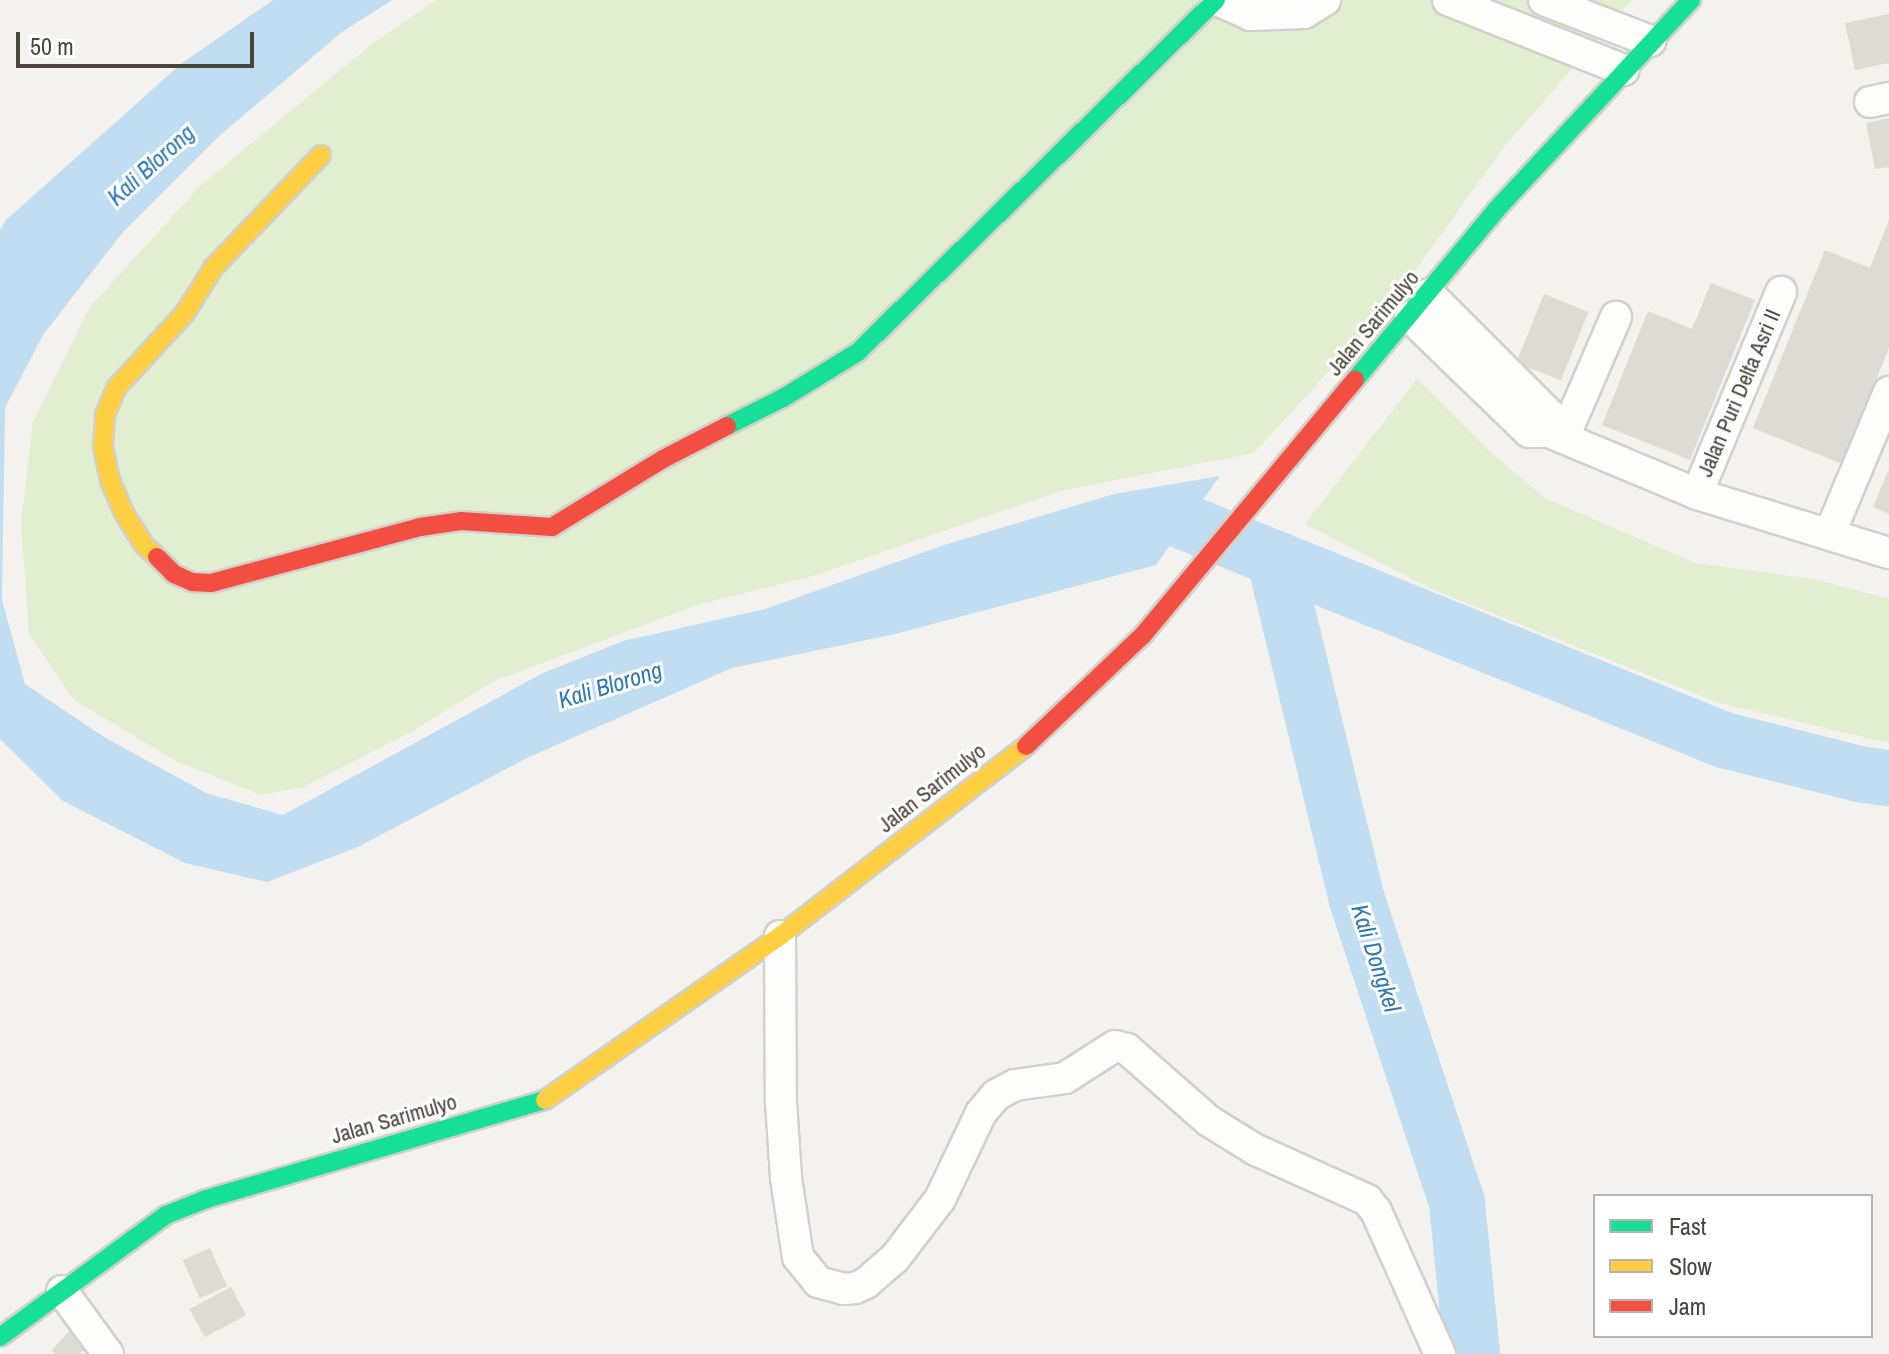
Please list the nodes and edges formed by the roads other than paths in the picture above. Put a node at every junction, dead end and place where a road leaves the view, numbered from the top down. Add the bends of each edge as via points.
1 (1217, 0) edge
2 (1325, 0) edge
3 (1448, 0) edge
4 (1544, 0) edge
5 (1691, 0) edge
6 (1650, 41) junction
7 (1624, 70) junction
8 (321, 155) dead end
9 (1781, 292) dead end
10 (1429, 294) junction
11 (1410, 317) junction
12 (1616, 317) dead end
13 (1889, 392) edge
14 (1547, 434) junction
15 (1697, 494) junction
16 (1830, 533) junction
17 (1889, 553) edge
18 (780, 936) junction
19 (62, 1291) junction
20 (0, 1337) edge
21 (108, 1354) edge
22 (1440, 1354) edge

1 - 2 street via 1250,15 1304,13
1 - 8 street via 858,352 783,398 663,459 552,527 461,521 420,527 211,583 192,582 174,574 144,545 124,513 103,446 105,415 117,387 185,313 214,267
3 - 7 street
4 - 6 street
5 - 6 street, Jalan Sarimulyo
6 - 7 street, Jalan Sarimulyo
7 - 10 street, Jalan Sarimulyo via 1496,210
9 - 15 street, Jalan Puri Delta Asri II
10 - 11 street, Jalan Sarimulyo
10 - 14 street via 1548,413
11 - 14 street, Jalan Puri Delta Asri II
11 - 18 street, Jalan Sarimulyo via 1143,635 1024,748
12 - 14 street
13 - 16 street
14 - 15 street, Jalan Puri Delta Asri II
15 - 16 street, Jalan Puri Delta Asri II
16 - 17 street, Jalan Puri Delta Asri II
18 - 19 street, Jalan Sarimulyo via 547,1100 206,1199 166,1215
18 - 22 street via 786,1178 798,1257 818,1282 855,1288 895,1258 940,1199 981,1113 996,1095 1015,1085 1065,1078 1109,1047 1121,1047 1209,1121 1256,1150 1367,1200
19 - 20 street, Jalan Sarimulyo
19 - 21 street

